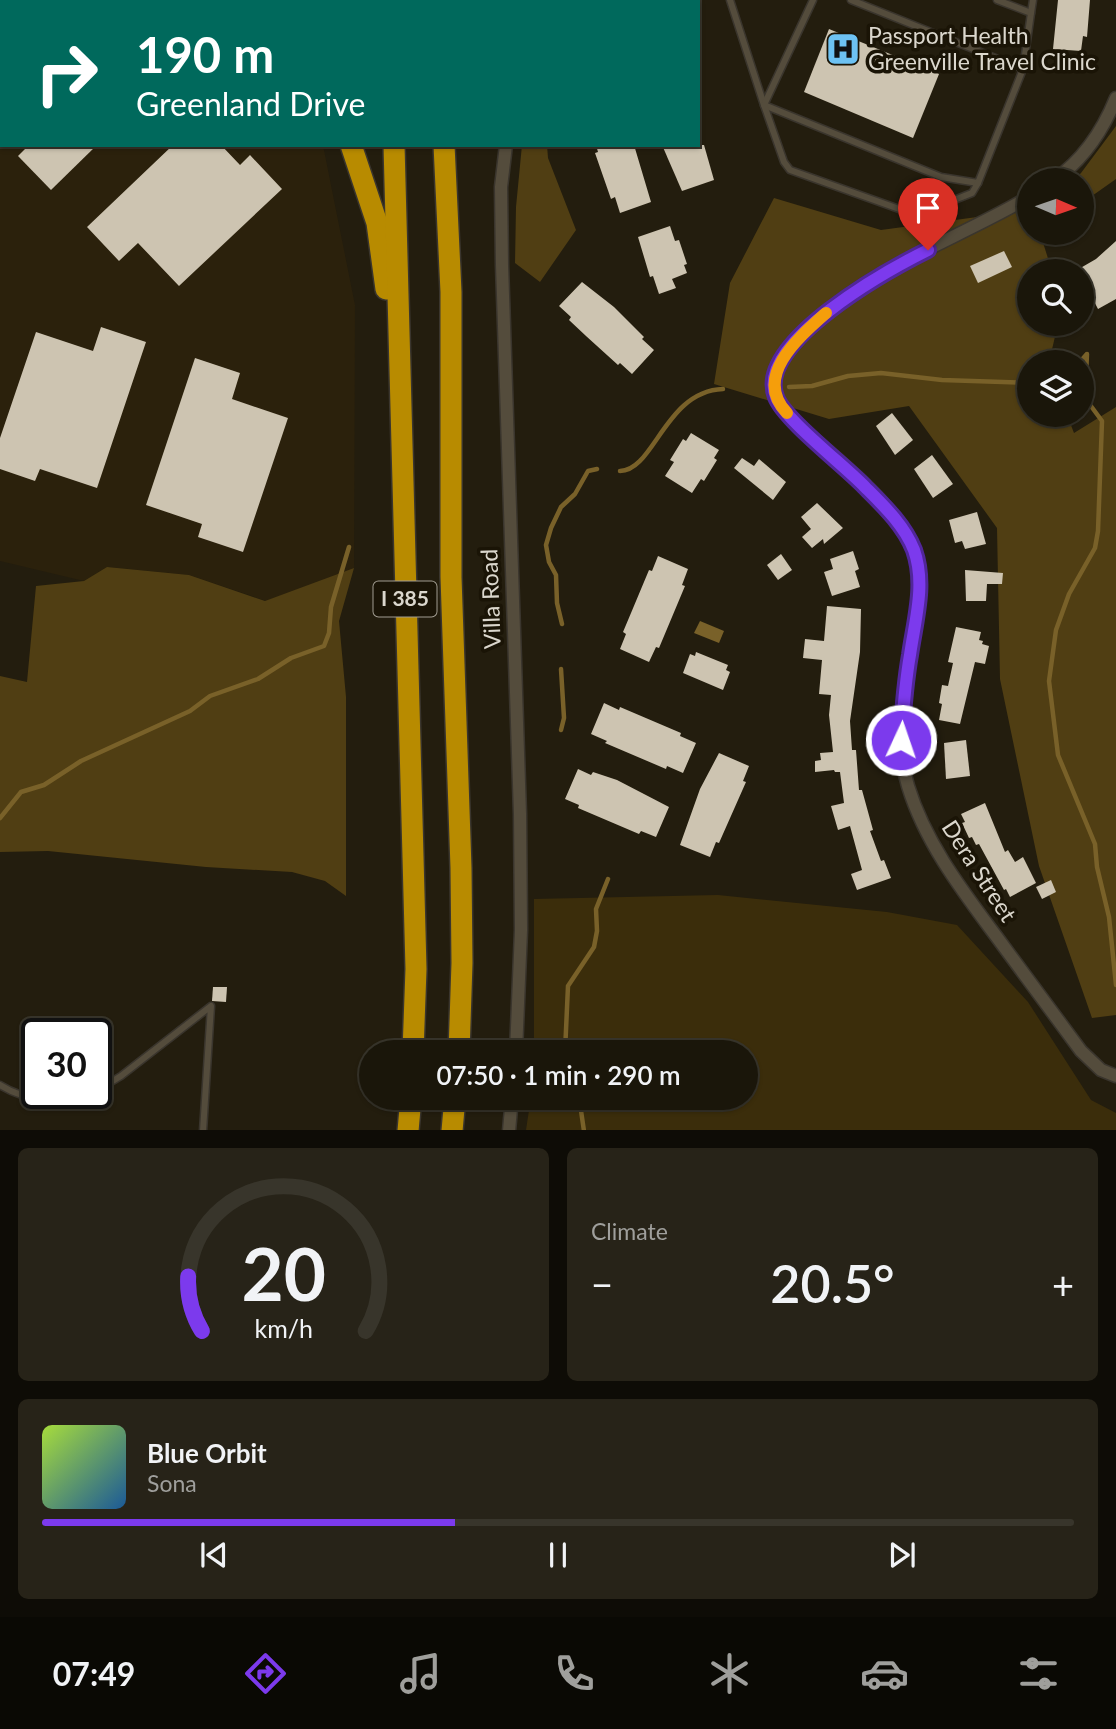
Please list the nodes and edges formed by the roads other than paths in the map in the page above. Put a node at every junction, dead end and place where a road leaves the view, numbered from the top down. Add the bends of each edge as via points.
1 (730, 0) edge
2 (813, 0) edge
3 (851, 0) edge
4 (997, 0) edge
5 (1033, 0) edge
6 (1031, 13) junction
7 (1023, 69) junction
8 (1116, 98) edge
9 (764, 105) junction
10 (352, 147) edge
11 (394, 147) edge
12 (444, 147) edge
13 (459, 147) edge
14 (506, 147) edge
15 (1068, 168) edge
16 (978, 183) junction
17 (1017, 203) edge
18 (451, 292) junction
19 (401, 405) junction
20 (413, 1040) edge
21 (459, 1040) edge
22 (516, 1040) edge
23 (1116, 1076) edge
24 (112, 1081) edge
25 (0, 1085) edge
26 (21, 1094) edge
27 (410, 1110) edge
28 (454, 1110) edge
29 (511, 1110) edge
30 (203, 1130) edge
31 (408, 1130) edge
32 (452, 1130) edge
33 (509, 1130) edge

1 - 9 lane
2 - 9 lane
3 - 7 lane
4 - 6 lane
5 - 6 lane
6 - 7 lane
7 - 16 lane
8 - 15 street via 1101,129
9 - 16 lane via 941,177
9 - 16 lane via 790,170 916,215 972,193
10 - 19 highway via 377,223
11 - 19 highway, I 385
12 - 18 highway, I 385
13 - 18 highway
14 - 22 street, Villa Road via 502,265 520,840
17 - 23 street, Dera Street via 881,274 825,314 786,354 773,386 781,408 891,514 914,551 920,590 901,740 907,784 936,850 1081,1051 1101,1070
18 - 21 highway, I 385
19 - 20 highway, I 385 via 416,969
24 - 30 lane via 211,1006
25 - 26 lane
27 - 31 highway
28 - 32 highway
29 - 33 street

